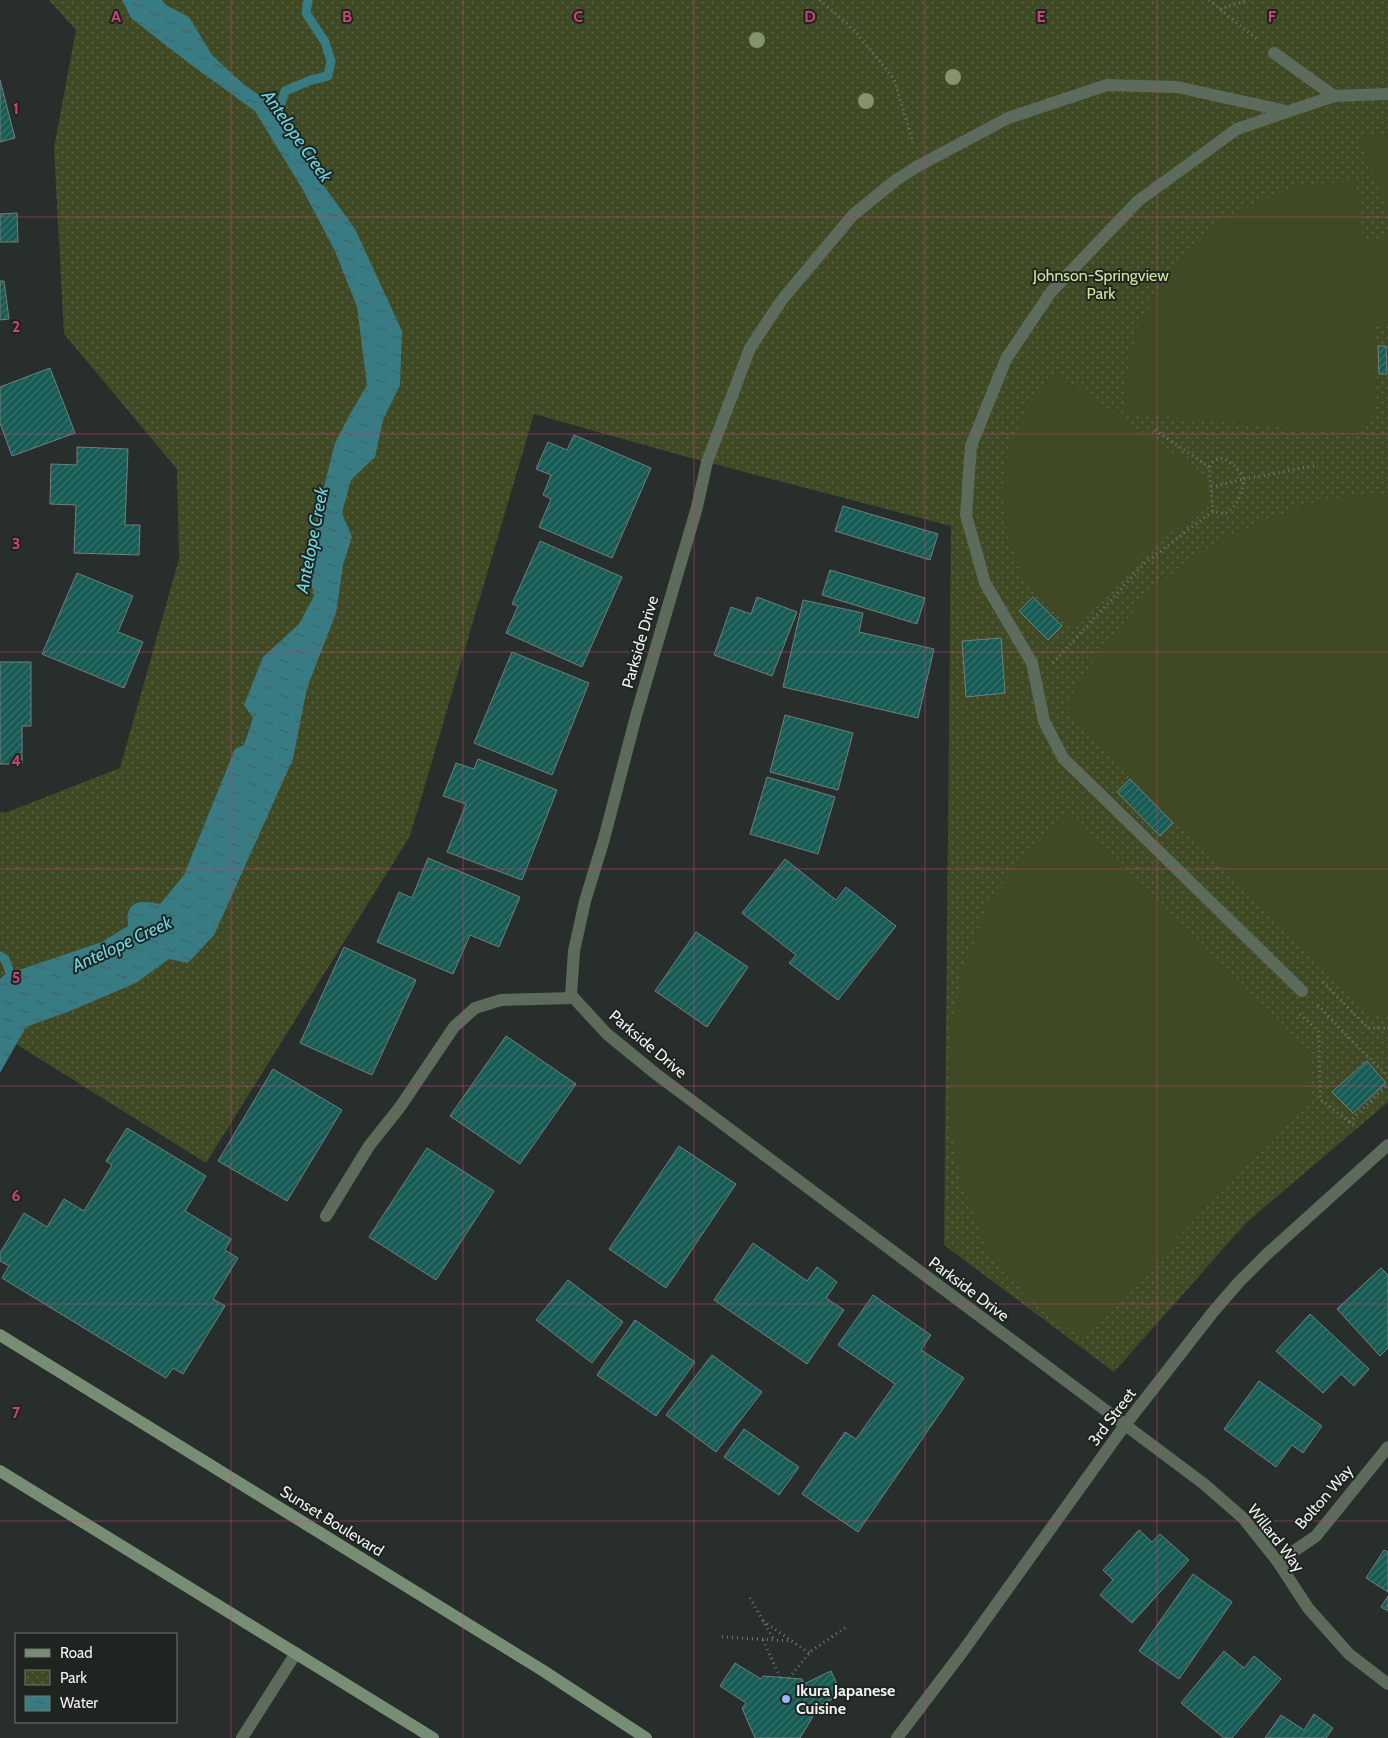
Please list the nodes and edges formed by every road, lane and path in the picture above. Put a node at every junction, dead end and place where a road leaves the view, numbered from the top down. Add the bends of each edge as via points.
1 (820, 0) edge
2 (1209, 0) edge
3 (1249, 0) edge
4 (1220, 9) junction
5 (1274, 52) joint
6 (1388, 94) edge
7 (1334, 96) junction
8 (1288, 112) junction
9 (918, 166) junction
10 (1155, 430) dead end
11 (1314, 466) dead end
12 (1209, 467) junction
13 (1244, 479) junction
14 (1211, 487) junction
15 (1213, 511) junction
16 (1036, 681) junction
17 (1303, 991) junction
18 (574, 998) junction
19 (1388, 1028) edge
20 (1388, 1075) edge
21 (1388, 1084) edge
22 (1349, 1122) junction
23 (1356, 1127) dead end
24 (1388, 1145) edge
25 (326, 1216) dead end
26 (0, 1334) edge
27 (1125, 1425) junction
28 (1388, 1447) edge
29 (0, 1472) edge
30 (1278, 1562) junction
31 (750, 1598) dead end
32 (763, 1621) junction
33 (848, 1626) dead end
34 (722, 1637) dead end
35 (762, 1640) junction
36 (775, 1640) junction
37 (792, 1641) junction
38 (296, 1654) junction
39 (809, 1654) junction
40 (780, 1677) dead end
41 (789, 1678) dead end
42 (1388, 1684) edge
43 (242, 1738) edge
44 (433, 1738) edge
45 (646, 1738) edge
46 (898, 1738) edge

1 - 9 path via 855,31 894,79
2 - 4 path
3 - 4 path
4 - 5 path
5 - 7 street
6 - 7 street
7 - 8 street
8 - 9 street, Parkside Drive via 1177,87 1107,85 1008,118
8 - 16 street via 1237,129 1138,201 1051,292 1006,359 971,446 966,515 985,583 1032,663
9 - 18 street, Parkside Drive via 853,215 781,302 750,348 707,462 698,507 636,716 574,951 571,995
10 - 12 path
11 - 13 path
12 - 13 path via 1216,459 1223,458 1236,467
12 - 14 path
13 - 14 path
13 - 15 path via 1231,510 1224,514
14 - 15 path
15 - 16 path via 1145,562
16 - 17 street via 1044,721 1064,758
17 - 19 path via 1317,976 1368,1028
17 - 20 path
17 - 22 path via 1290,1004 1319,1032 1320,1099
18 - 25 street via 501,1000 475,1008 454,1027 400,1107 369,1146
18 - 27 street, Parkside Drive via 607,1034 656,1074
21 - 22 path
22 - 23 path
24 - 27 street, 3rd Street via 1239,1282
26 - 45 main road, Sunset Boulevard via 533,1664
27 - 30 street, Willard Way via 1204,1484 1243,1518
27 - 46 street, 3rd Street
28 - 30 street, Bolton Way via 1316,1536
29 - 38 main road
30 - 42 street, Willard Way via 1319,1621 1349,1654
31 - 32 path
32 - 36 path
32 - 37 path
33 - 39 path
34 - 35 path
35 - 36 path
35 - 40 path
36 - 37 path
37 - 39 path
38 - 43 street
38 - 44 main road
39 - 41 path

